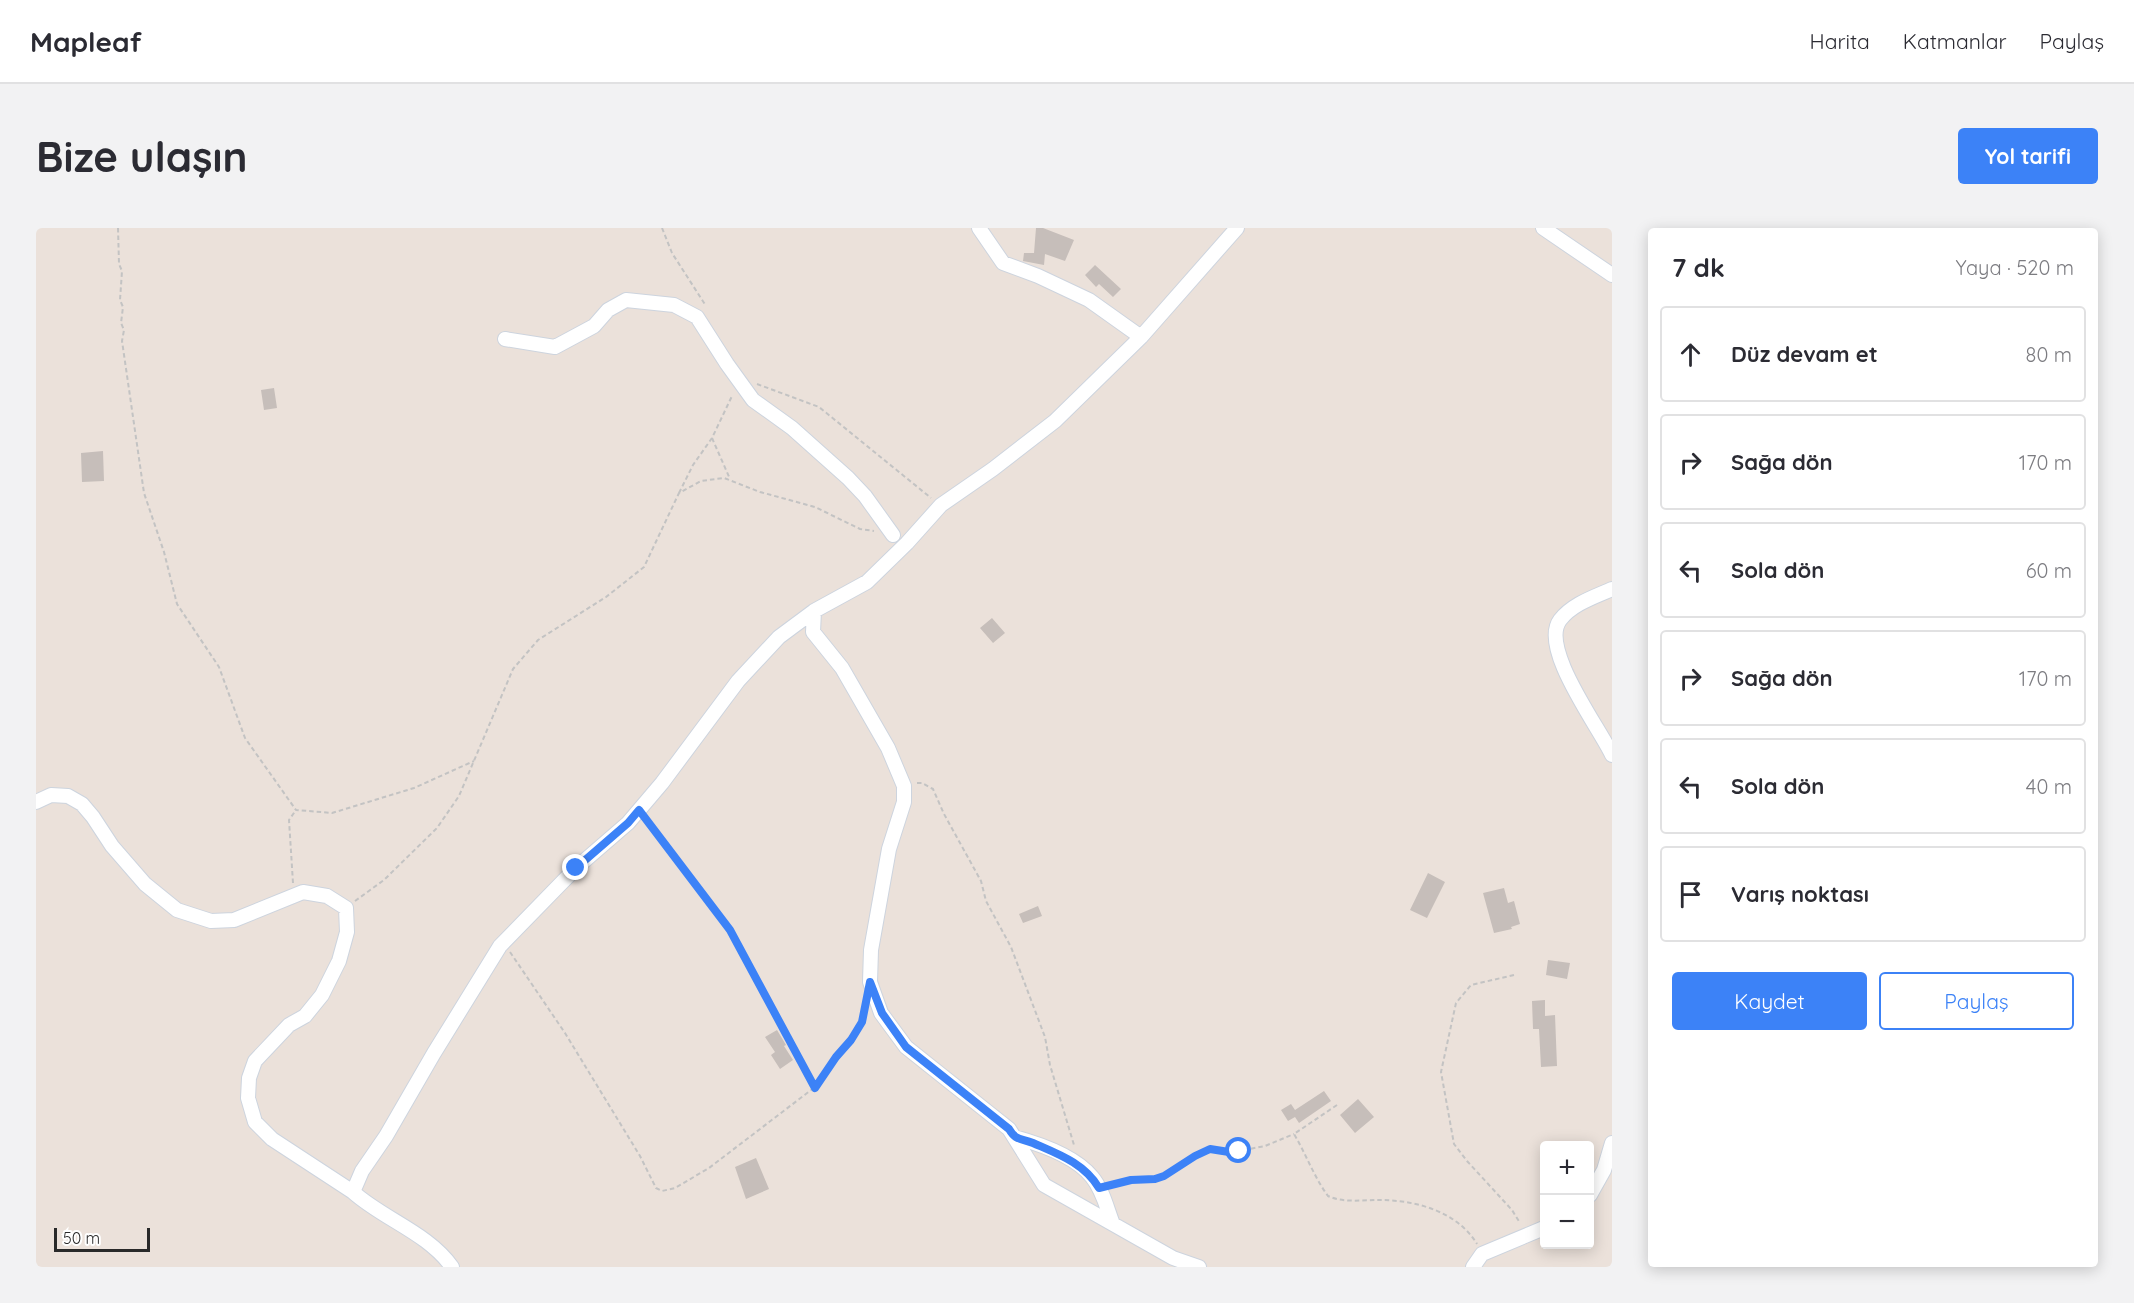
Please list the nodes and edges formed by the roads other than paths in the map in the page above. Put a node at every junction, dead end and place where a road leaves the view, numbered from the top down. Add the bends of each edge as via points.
1 (979, 228) edge
2 (1237, 228) edge
3 (1544, 228) edge
4 (1612, 275) edge
5 (1141, 337) junction
6 (505, 339) dead end
7 (893, 535) road end
8 (1612, 589) edge
9 (814, 611) junction
10 (1612, 755) edge
11 (36, 802) edge
12 (1014, 1137) junction
13 (1612, 1143) edge
14 (1594, 1188) edge
15 (353, 1192) junction
16 (1113, 1224) junction
17 (1540, 1230) edge
18 (452, 1267) edge
19 (1199, 1267) edge
20 (1473, 1267) edge

1 - 5 street via 1003,263 1089,300
2 - 5 street
3 - 4 street
5 - 9 street via 1054,421 941,505 867,582
6 - 7 street via 555,347 594,326 608,310 626,300 674,306 697,317 746,381 753,400 792,428 848,478
8 - 10 street via 1574,606 1559,621 1555,636 1570,684
9 - 12 street via 813,632 842,668 888,748 903,784 904,802 889,849 878,907 870,982 882,1013 906,1047
9 - 15 street via 779,637 738,681 628,823 576,868 504,942 362,1171
11 - 15 street via 60,795 82,804 145,884 177,910 211,921 234,920 303,892 327,896 346,908 347,932 339,961 322,995 305,1016 289,1025 255,1061 248,1098 255,1122 272,1139
12 - 16 street via 1044,1185
12 - 16 street via 1082,1167 1099,1188
13 - 14 street
15 - 18 street via 428,1243
16 - 19 street via 1173,1258
17 - 20 street via 1482,1254

